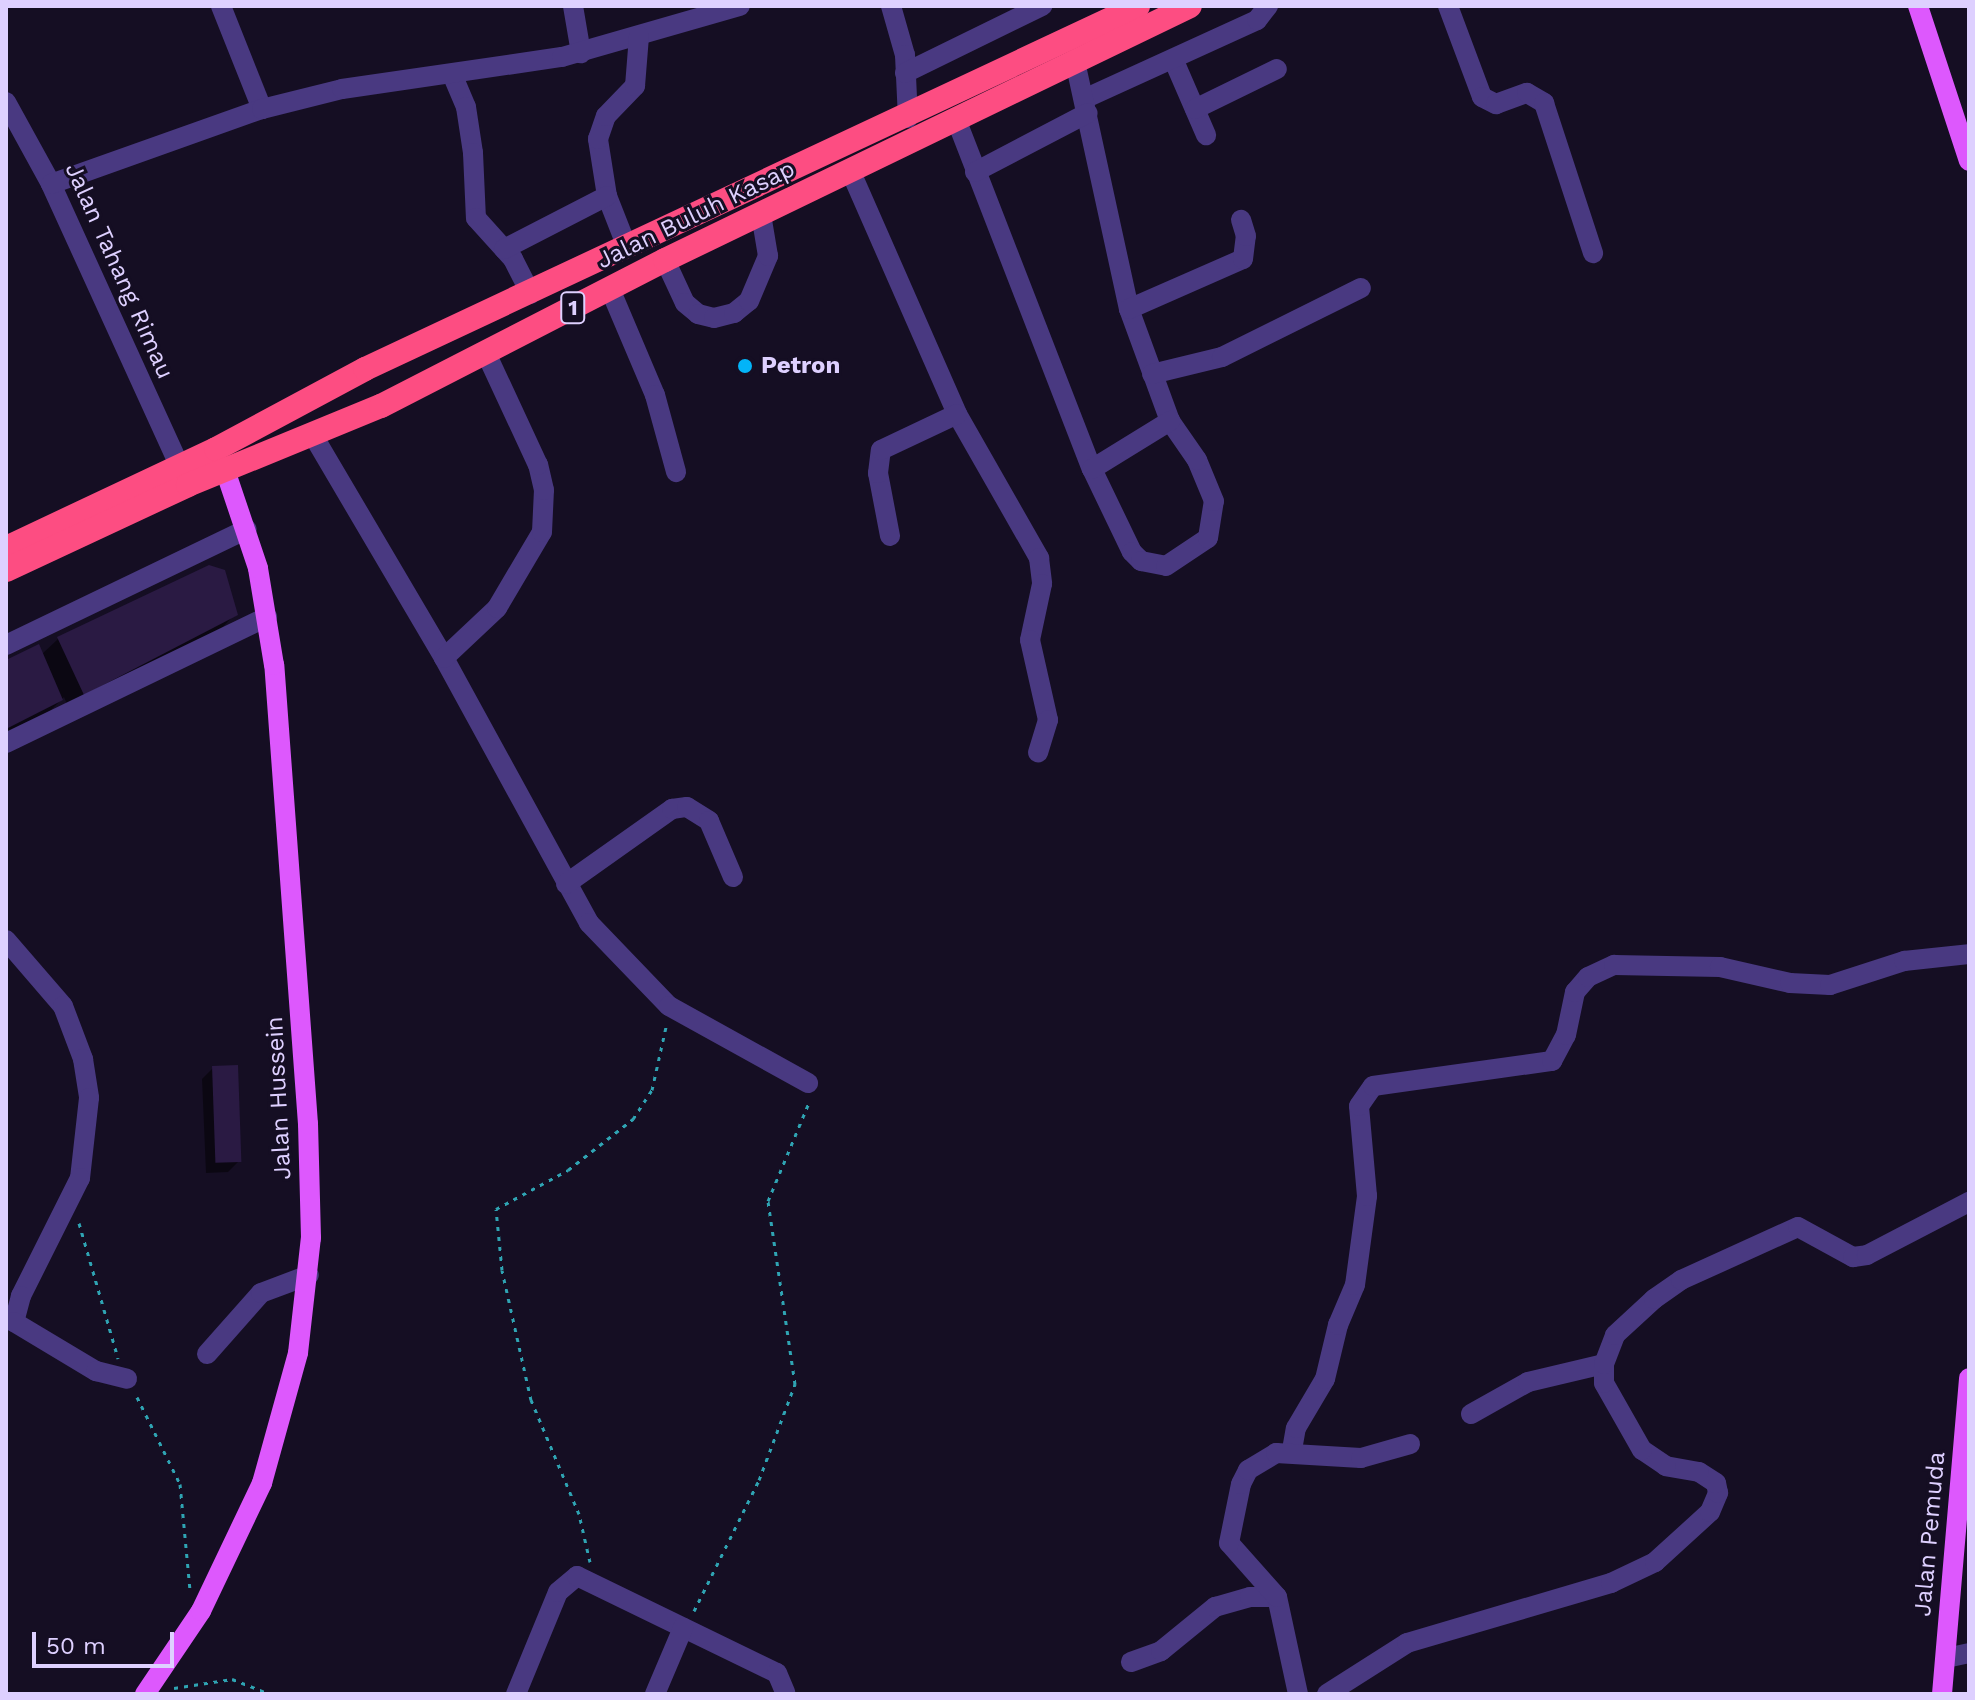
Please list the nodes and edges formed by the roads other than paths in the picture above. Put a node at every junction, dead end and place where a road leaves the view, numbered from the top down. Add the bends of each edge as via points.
1 (221, 6) edge
2 (573, 6) edge
3 (740, 6) edge
4 (891, 6) edge
5 (1042, 6) edge
6 (1138, 6) edge
7 (1190, 6) edge
8 (1268, 6) edge
9 (1448, 6) edge
10 (1918, 6) edge
11 (639, 36) junction
12 (581, 53) junction
13 (1174, 61) junction
14 (1075, 62) junction
15 (1277, 69) dead end
16 (905, 73) junction
17 (452, 74) junction
18 (6, 102) edge
19 (1086, 106) junction
20 (262, 109) junction
21 (1195, 109) junction
22 (908, 118) junction
23 (956, 119) junction
24 (1206, 135) dead end
25 (1969, 161) edge
26 (850, 170) junction
27 (975, 172) junction
28 (51, 184) junction
29 (607, 196) junction
30 (761, 214) junction
31 (1241, 220) dead end
32 (627, 247) junction
33 (504, 249) junction
34 (1593, 253) dead end
35 (665, 260) junction
36 (1361, 288) dead end
37 (610, 289) junction
38 (531, 294) junction
39 (1129, 309) junction
40 (486, 353) junction
41 (365, 369) junction
42 (1152, 374) junction
43 (381, 406) junction
44 (957, 414) junction
45 (1170, 421) junction
46 (314, 437) junction
47 (179, 465) junction
48 (1092, 469) junction
49 (225, 470) junction
50 (676, 472) dead end
51 (247, 529) junction
52 (890, 536) dead end
53 (6, 548) edge
54 (6, 570) edge
55 (267, 617) junction
56 (6, 645) edge
57 (444, 658) junction
58 (6, 743) edge
59 (1038, 752) dead end
60 (733, 877) dead end
61 (566, 884) junction
62 (6, 940) edge
63 (1969, 954) edge
64 (808, 1083) road end
65 (1969, 1202) edge
66 (309, 1275) junction
67 (207, 1354) dead end
68 (1604, 1364) junction
69 (1969, 1378) edge
70 (127, 1379) road end
71 (1471, 1414) dead end
72 (1410, 1444) dead end
73 (1292, 1450) junction
74 (1964, 1505) edge
75 (1277, 1597) junction
76 (683, 1628) junction
77 (1969, 1653) edge
78 (1946, 1658) junction
79 (1131, 1662) dead end
80 (785, 1692) dead end
81 (146, 1693) edge
82 (516, 1694) edge
83 (655, 1694) edge
84 (1298, 1694) edge
85 (1327, 1694) edge
86 (1942, 1694) edge

1 - 20 street
2 - 12 street
3 - 11 street
4 - 16 street via 901,30
5 - 16 street
6 - 22 highway, Jalan Buluh Kasap / 1
7 - 14 highway, Jalan Buluh Kasap / 1
8 - 13 street via 1257,20
9 - 34 street via 1482,97 1496,104 1527,93 1544,103
10 - 25 main road
11 - 12 street
11 - 29 street via 635,86 606,116 598,139
12 - 17 street
13 - 19 street
13 - 21 street
14 - 19 street
14 - 23 highway, Jalan Buluh Kasap / 1
15 - 21 street
16 - 22 street
17 - 20 street via 342,89
17 - 33 street via 466,107 476,218
18 - 28 street, Jalan Tahang Rimau
19 - 27 street
19 - 39 street
20 - 28 street
21 - 24 street
22 - 32 highway, Jalan Buluh Kasap / 1
23 - 26 highway, Jalan Buluh Kasap / 1
23 - 27 street
26 - 30 highway, Jalan Buluh Kasap / 1
26 - 44 street
27 - 48 street
28 - 47 street, Jalan Tahang Rimau
29 - 32 street
29 - 33 street
30 - 35 highway, Jalan Buluh Kasap / 1
30 - 35 street via 768,256 749,301 734,313 714,318 698,314 685,303
31 - 39 street via 1246,236 1243,259
32 - 38 highway, Jalan Buluh Kasap / 1
33 - 38 street
35 - 37 highway, Jalan Buluh Kasap / 1
36 - 42 street via 1222,357
37 - 40 highway, Jalan Buluh Kasap / 1
37 - 50 street via 655,395
38 - 41 highway, Jalan Buluh Kasap / 1
39 - 42 street
40 - 43 highway, Jalan Buluh Kasap / 1
40 - 57 street via 538,465 544,490 542,532 497,608
41 - 43 highway
41 - 47 highway, Jalan Buluh Kasap / 1
42 - 45 street
43 - 46 highway, Jalan Buluh Kasap / 1
44 - 52 street via 881,450 878,473
44 - 59 street via 1043,572 1030,640 1048,720
45 - 48 street
45 - 48 street via 1202,470 1214,501 1215,519 1200,548 1166,566 1141,561
46 - 49 highway, Jalan Buluh Kasap / 1
46 - 57 street
47 - 53 highway, Jalan Buluh Kasap / 1
49 - 51 main road, Jalan Hussein
49 - 54 highway, Jalan Buluh Kasap / 1
51 - 55 main road, Jalan Hussein
51 - 56 street
55 - 58 street
55 - 66 main road, Jalan Hussein via 308,1124
57 - 61 street
60 - 61 street via 709,821 687,807 672,809
61 - 64 street via 618,959 669,1006
62 - 70 street via 63,1006 88,1075 87,1139 73,1196 21,1296 14,1322 18,1330 96,1371
63 - 73 street via 1904,961 1830,985 1790,983 1720,967 1614,965 1588,977 1575,992 1566,1035 1552,1061 1373,1086 1359,1106 1367,1196 1355,1285 1325,1379 1296,1428
65 - 68 street via 1853,1257 1810,1230 1787,1231 1681,1280 1654,1299 1615,1335
66 - 67 street via 261,1293
66 - 81 main road, Jalan Hussein via 298,1353 274,1449 246,1523 201,1611
68 - 71 street via 1528,1382
68 - 85 street via 1611,1402 1642,1450 1666,1466 1699,1472 1716,1483 1710,1512 1655,1562 1622,1577 1407,1643
69 - 74 main road, Jalan Pemuda
72 - 73 street via 1361,1458
73 - 75 street via 1268,1456 1248,1470 1228,1530 1238,1555
74 - 78 main road, Jalan Pemuda
75 - 79 street via 1250,1597 1215,1607 1161,1651
75 - 84 street
76 - 80 street via 777,1673
76 - 82 street via 588,1578 568,1580 558,1592
76 - 83 street
77 - 78 street
78 - 86 main road, Jalan Pemuda

